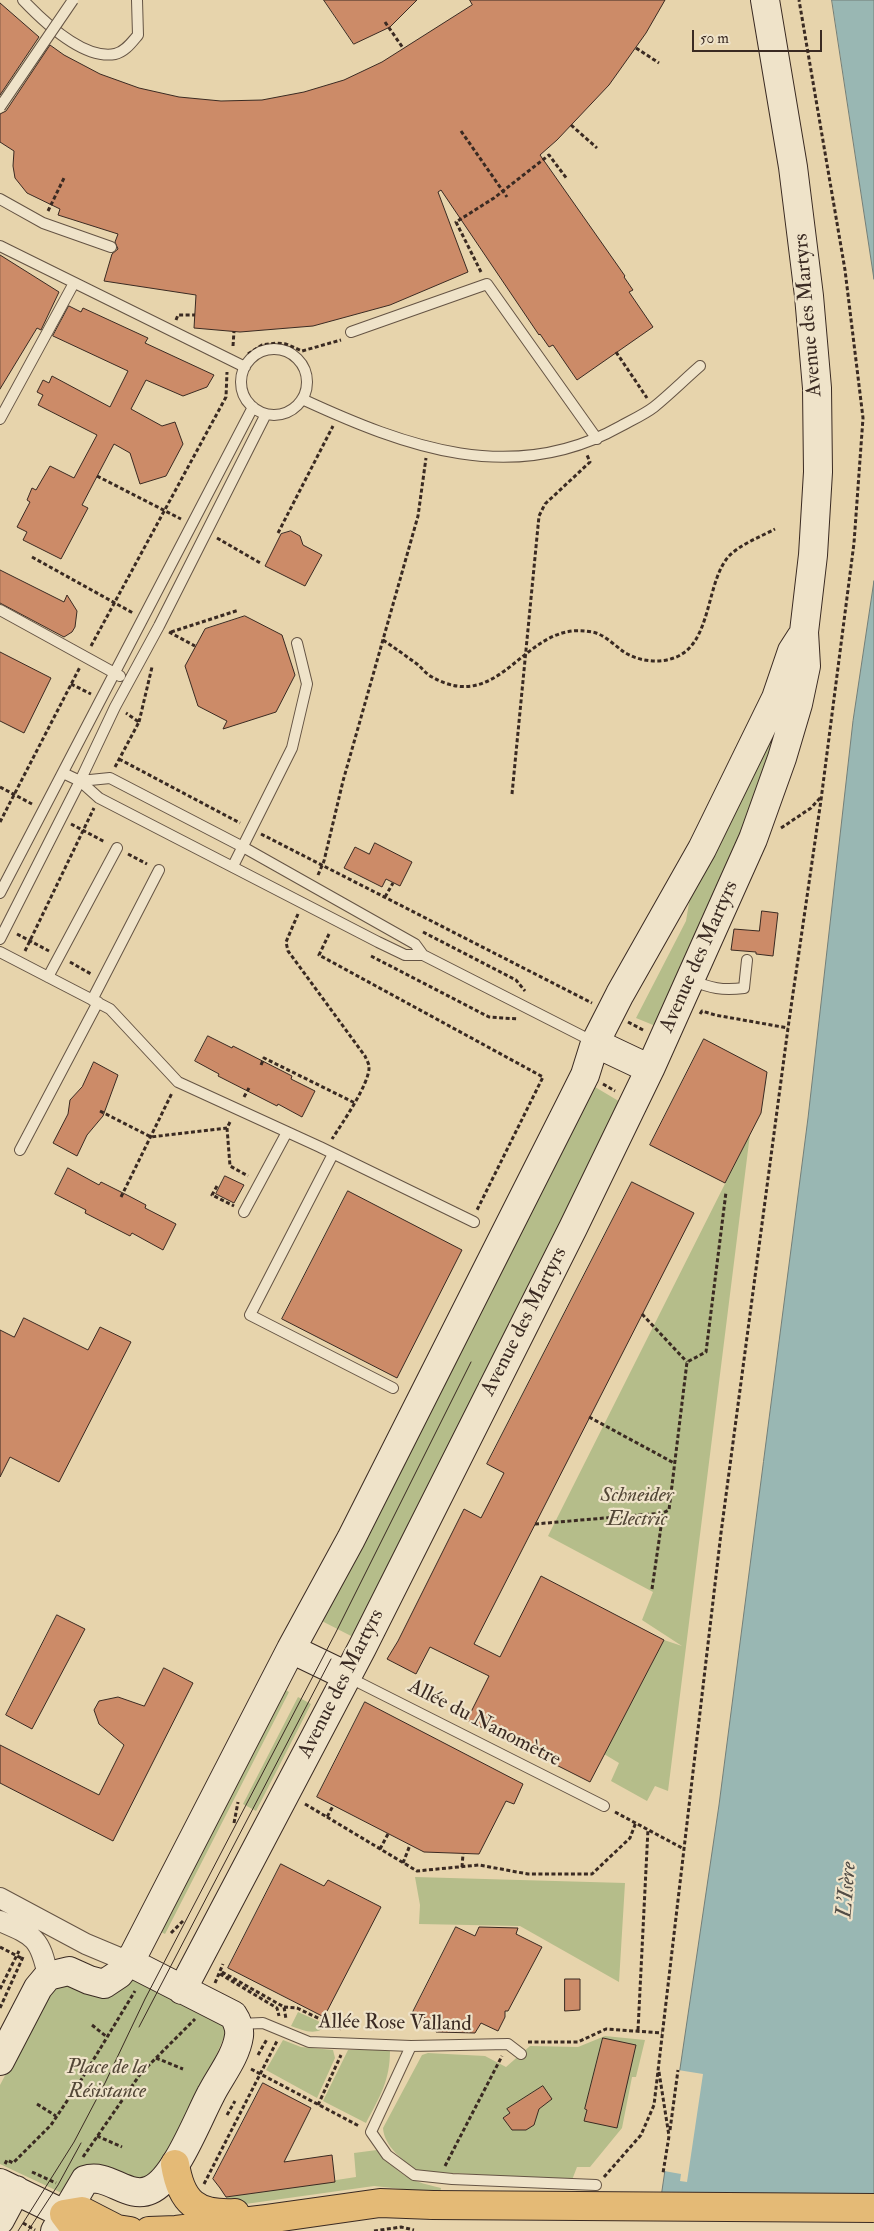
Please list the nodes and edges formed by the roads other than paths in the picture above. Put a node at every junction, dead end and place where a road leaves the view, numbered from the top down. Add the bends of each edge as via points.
1 (23, 0) edge
2 (73, 0) edge
3 (137, 0) edge
4 (765, 0) edge
5 (0, 107) edge
6 (0, 199) edge
7 (0, 246) edge
8 (111, 247) dead end
9 (74, 283) junction
10 (347, 336) road end
11 (244, 363) junction
12 (700, 366) dead end
13 (302, 399) junction
14 (253, 407) junction
15 (266, 414) junction
16 (0, 419) edge
17 (597, 439) junction
18 (0, 610) edge
19 (804, 632) junction
20 (297, 643) dead end
21 (115, 673) junction
22 (129, 680) junction
23 (63, 773) junction
24 (80, 781) junction
25 (243, 847) junction
26 (117, 848) road end
27 (233, 866) junction
28 (159, 870) road end
29 (0, 893) edge
30 (0, 939) edge
31 (0, 952) edge
32 (423, 956) junction
33 (747, 960) dead end
34 (48, 977) junction
35 (689, 980) junction
36 (95, 1001) junction
37 (595, 1043) junction
38 (650, 1069) junction
39 (287, 1132) junction
40 (20, 1150) dead end
41 (329, 1152) junction
42 (244, 1212) road end
43 (473, 1222) road end
44 (393, 1388) dead end
45 (291, 1649) junction
46 (347, 1676) junction
47 (604, 1806) road end
48 (0, 1898) edge
49 (0, 1921) edge
50 (138, 1967) junction
51 (48, 1976) junction
52 (182, 1990) junction
53 (238, 2024) junction
54 (411, 2046) junction
55 (521, 2054) dead end
56 (0, 2061) edge
57 (175, 2164) junction
58 (6, 2180) edge
59 (596, 2185) road end
60 (874, 2208) edge
61 (268, 2219) junction
62 (0, 2220) edge
63 (65, 2225) edge
64 (130, 2231) edge
65 (149, 2231) edge
66 (242, 2231) edge

1 - 3 lane via 70,40 92,53 115,54 127,48 138,35
2 - 5 lane, bridge
4 - 19 main road, Avenue des Martyrs via 793,167 817,388 818,472
6 - 8 lane via 43,223
7 - 9 lane
9 - 11 lane via 231,360
9 - 16 lane
10 - 17 lane via 487,284
11 - 13 lane via 267,350 290,353 304,369 307,384
11 - 14 lane via 244,395
12 - 17 lane via 653,408
13 - 15 lane via 290,411
13 - 17 lane via 408,442 470,455 508,457 554,452
14 - 15 lane
14 - 21 lane
15 - 22 lane
18 - 21 lane
19 - 35 main road, Avenue des Martyrs via 806,666 782,758 753,839
19 - 37 main road, Avenue des Martyrs via 792,651 776,698 702,849
20 - 25 lane via 307,684 292,748
21 - 22 lane
21 - 23 lane
22 - 24 lane
23 - 24 lane
23 - 29 lane
24 - 25 lane via 110,778
24 - 27 lane via 100,798
24 - 30 lane
25 - 27 lane
25 - 32 lane via 415,944
26 - 34 lane
27 - 32 lane via 405,955
28 - 36 lane
31 - 34 lane
32 - 37 lane
33 - 35 lane via 744,988 727,991
34 - 36 lane
35 - 38 main road, Avenue des Martyrs
36 - 39 lane via 110,1009 178,1082
36 - 40 lane
37 - 38 main road
37 - 45 main road, Avenue des Martyrs via 570,1105
38 - 46 main road, Avenue des Martyrs
39 - 41 lane
39 - 42 lane
41 - 43 lane
41 - 44 lane via 250,1315
45 - 46 main road
45 - 50 main road, Avenue des Martyrs
46 - 47 lane, Allée du Nanomètre
46 - 52 main road, Avenue des Martyrs
48 - 50 street via 86,1944
49 - 51 street via 35,1939 43,1953
50 - 51 main road via 104,1984 69,1971
50 - 52 main road
51 - 56 main road via 38,1988
52 - 53 main road via 233,2015
53 - 54 lane, Allée Rose Valland via 263,2023 309,2042
53 - 57 main road via 236,2047
54 - 55 lane, Allée Rose Valland via 508,2044
54 - 59 lane via 371,2132 387,2155 414,2175
57 - 61 highway via 178,2182 186,2199 199,2209 226,2214 252,2213
57 - 63 main road via 152,2190 141,2193 101,2178 85,2180
58 - 62 main road
58 - 63 main road
60 - 61 highway, bridge via 380,2203
61 - 65 highway
61 - 66 highway
63 - 64 highway via 82,2211 117,2229

